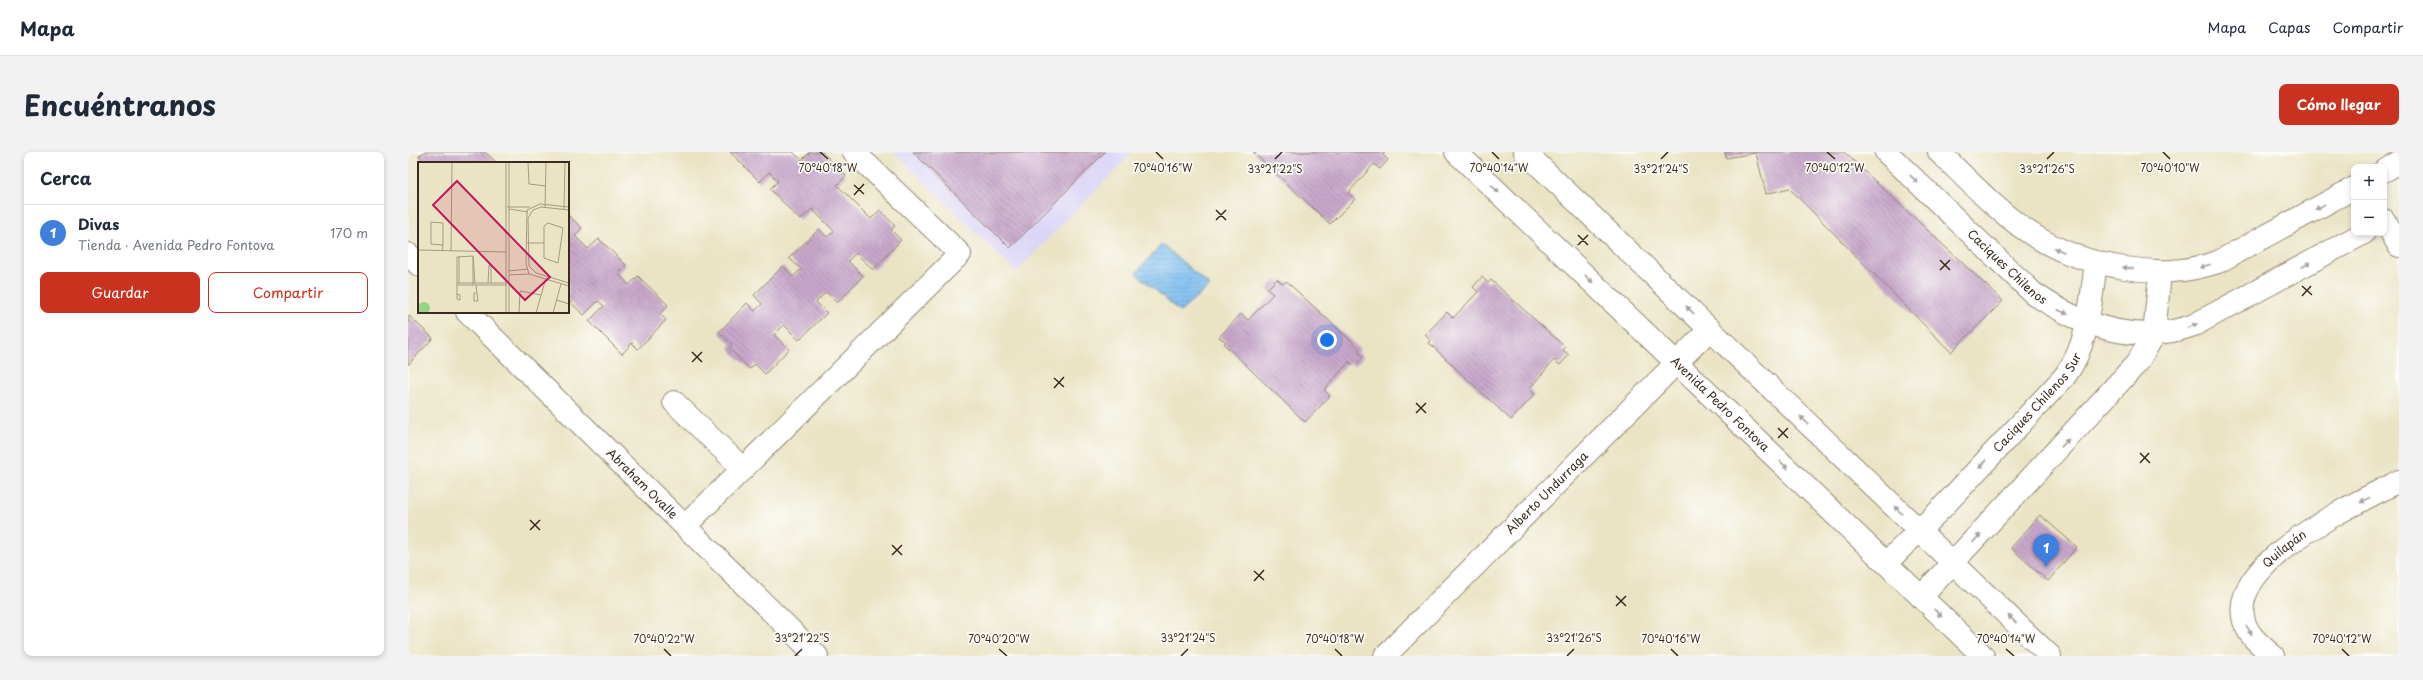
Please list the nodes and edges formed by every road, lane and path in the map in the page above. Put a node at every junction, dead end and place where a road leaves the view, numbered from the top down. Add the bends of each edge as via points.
1 (854, 152) edge
2 (1456, 152) edge
3 (1525, 152) edge
4 (1886, 152) edge
5 (1939, 152) edge
6 (2399, 162) edge
7 (2387, 169) edge
8 (2351, 190) edge
9 (2388, 220) edge
10 (2358, 236) edge
11 (2399, 246) edge
12 (408, 254) edge
13 (418, 264) edge
14 (2096, 264) junction
15 (2160, 273) junction
16 (468, 313) edge
17 (2087, 323) junction
18 (1710, 329) junction
19 (2154, 335) junction
20 (1676, 362) junction
21 (674, 402) dead end
22 (743, 469) junction
23 (2399, 481) edge
24 (685, 526) junction
25 (1918, 529) junction
26 (1953, 563) junction
27 (1886, 564) junction
28 (1921, 596) junction
29 (817, 656) edge
30 (1385, 656) edge
31 (1983, 656) edge
32 (2050, 656) edge
33 (2272, 656) edge

1 - 22 street via 960,254
2 -> 20 street, Avenida Pedro Fontova
18 -> 3 street
4 -> 17 street, Caciques Chilenos via 2033,293 2056,309
14 -> 5 street via 2055,249 2033,237 2012,222
6 - 7 street
8 -> 15 street via 2218,262 2198,268
9 - 11 street
19 -> 10 street via 2194,325
12 - 13 street
15 -> 14 street
14 - 17 street, Caciques Chilenos Sur
15 - 19 street
16 - 24 street, Abraham Ovalle
17 - 19 street, Caciques Chilenos via 2130,333
17 -> 25 street, Caciques Chilenos Sur via 2076,361 2065,376 1941,509
18 - 20 street, Alberto Undurraga
25 -> 18 street
26 -> 19 street via 2125,378
20 -> 27 street, Avenida Pedro Fontova
20 - 30 street, Alberto Undurraga
21 - 22 street
22 - 24 street
23 -> 33 street, Quilapán via 2301,535 2262,568 2245,598 2243,609 2249,632
24 - 29 street, Abraham Ovalle
25 - 26 street
25 - 27 street, Caciques Chilenos Sur
26 - 28 street
32 -> 26 street
27 - 28 street, Avenida Pedro Fontova
28 -> 31 street, Avenida Pedro Fontova

